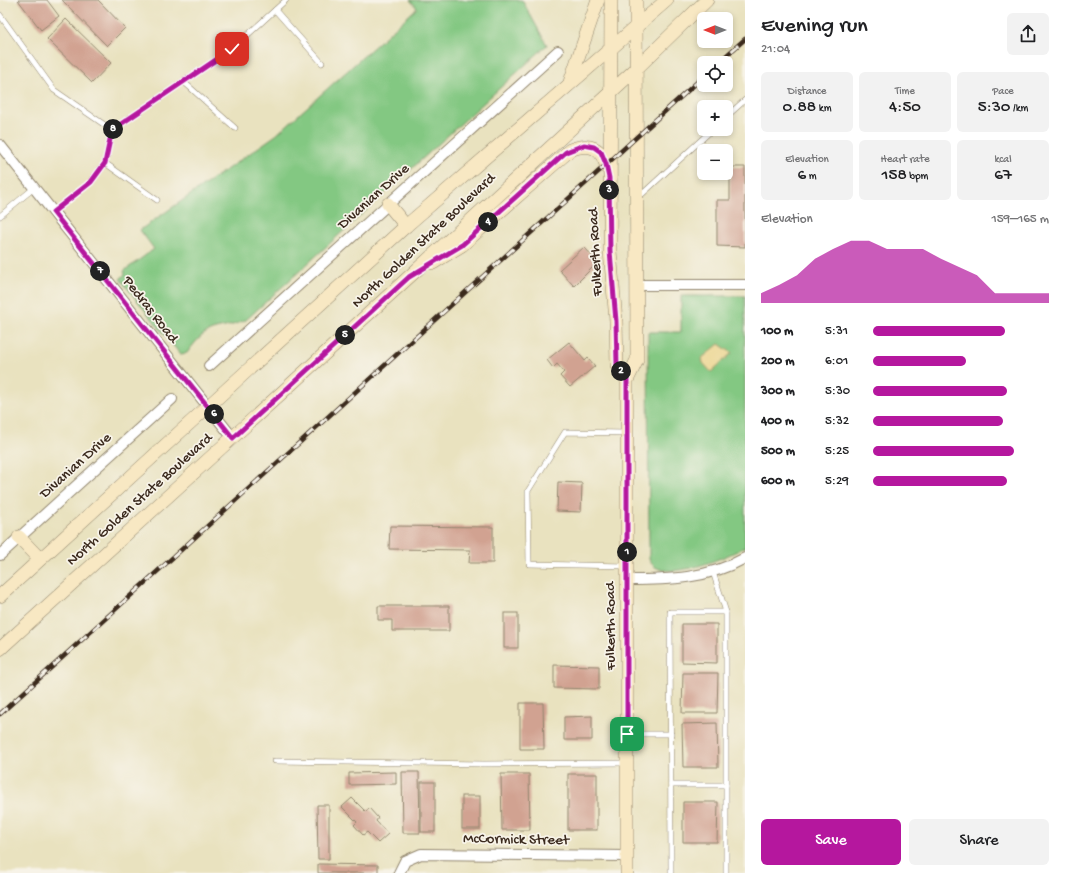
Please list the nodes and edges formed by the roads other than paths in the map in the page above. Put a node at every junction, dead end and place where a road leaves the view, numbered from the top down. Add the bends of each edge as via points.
1 (286, 0) edge
2 (598, 0) edge
3 (611, 0) edge
4 (636, 0) edge
5 (667, 0) edge
6 (707, 0) edge
7 (275, 10) junction
8 (0, 15) edge
9 (637, 27) junction
10 (611, 48) junction
11 (558, 51) dead end
12 (322, 63) dead end
13 (637, 68) junction
14 (184, 82) junction
15 (569, 84) junction
16 (610, 92) junction
17 (745, 100) edge
18 (733, 111) edge
19 (235, 128) dead end
20 (112, 130) junction
21 (705, 136) edge
22 (0, 145) edge
23 (105, 163) junction
24 (609, 178) junction
25 (34, 188) junction
26 (157, 200) dead end
27 (635, 201) junction
28 (388, 204) junction
29 (53, 212) junction
30 (0, 216) edge
31 (406, 226) junction
32 (409, 277) junction
33 (636, 285) junction
34 (745, 285) edge
35 (209, 366) dead end
36 (627, 380) junction
37 (172, 399) dead end
38 (208, 406) junction
39 (627, 433) junction
40 (233, 438) junction
41 (19, 537) junction
42 (0, 555) edge
43 (745, 558) edge
44 (40, 559) junction
45 (627, 566) junction
46 (713, 572) junction
47 (627, 580) junction
48 (0, 596) edge
49 (726, 612) junction
50 (0, 649) edge
51 (627, 734) junction
52 (671, 734) junction
53 (275, 761) dead end
54 (627, 763) junction
55 (671, 785) junction
56 (726, 785) junction
57 (627, 856) junction
58 (399, 873) edge
59 (627, 873) edge
60 (671, 873) edge
61 (726, 873) edge

1 - 7 lane
2 - 15 main road
3 - 10 main road, Fulkerth Road
4 - 9 main road, Fulkerth Road
5 - 9 main road, North Golden State Boulevard
6 - 13 main road, North Golden State Boulevard
7 - 12 lane
7 - 14 lane via 232,49
8 - 20 lane via 54,90
9 - 10 main road, North Golden State Boulevard
9 - 13 main road, Fulkerth Road
10 - 15 main road, North Golden State Boulevard
10 - 16 main road, Fulkerth Road
11 - 28 street, Divanian Drive
13 - 16 main road, North Golden State Boulevard
13 - 27 main road, Fulkerth Road
14 - 19 lane
14 - 20 lane
15 - 31 main road, North Golden State Boulevard
16 - 24 main road, Fulkerth Road
16 - 32 main road, North Golden State Boulevard
17 - 18 lane
20 - 23 lane
21 - 27 lane
22 - 25 street, Pedras Road
23 - 26 lane
23 - 29 lane via 91,182
24 - 32 main road via 601,152 584,145 570,150 462,245
24 - 36 main road, Fulkerth Road via 610,251 617,365
25 - 29 street, Pedras Road
25 - 30 lane
27 - 33 main road, Fulkerth Road
28 - 31 main road
28 - 35 street, Divanian Drive
29 - 38 street, Pedras Road
31 - 38 main road, North Golden State Boulevard
32 - 40 main road, North Golden State Boulevard
33 - 34 street
33 - 36 main road, Fulkerth Road via 637,360
36 - 39 main road, Fulkerth Road
37 - 41 street, Divanian Drive
38 - 40 street, Pedras Road
38 - 44 main road, North Golden State Boulevard
39 - 45 main road, Fulkerth Road
39 - 45 lane via 565,432 528,491 528,564
40 - 50 main road, North Golden State Boulevard
41 - 42 street, Divanian Drive
41 - 44 main road
43 - 46 street
44 - 48 main road, North Golden State Boulevard
45 - 47 main road, Fulkerth Road
46 - 47 street via 668,580
46 - 49 lane
47 - 51 main road, Fulkerth Road
49 - 52 lane via 670,612
49 - 56 lane
51 - 52 lane
51 - 54 main road, Fulkerth Road
52 - 55 lane
53 - 54 lane
54 - 57 main road, Fulkerth Road
55 - 56 lane
55 - 60 lane
56 - 61 lane
57 - 58 street, McCormick Street via 421,854 405,861
57 - 59 main road, Fulkerth Road

